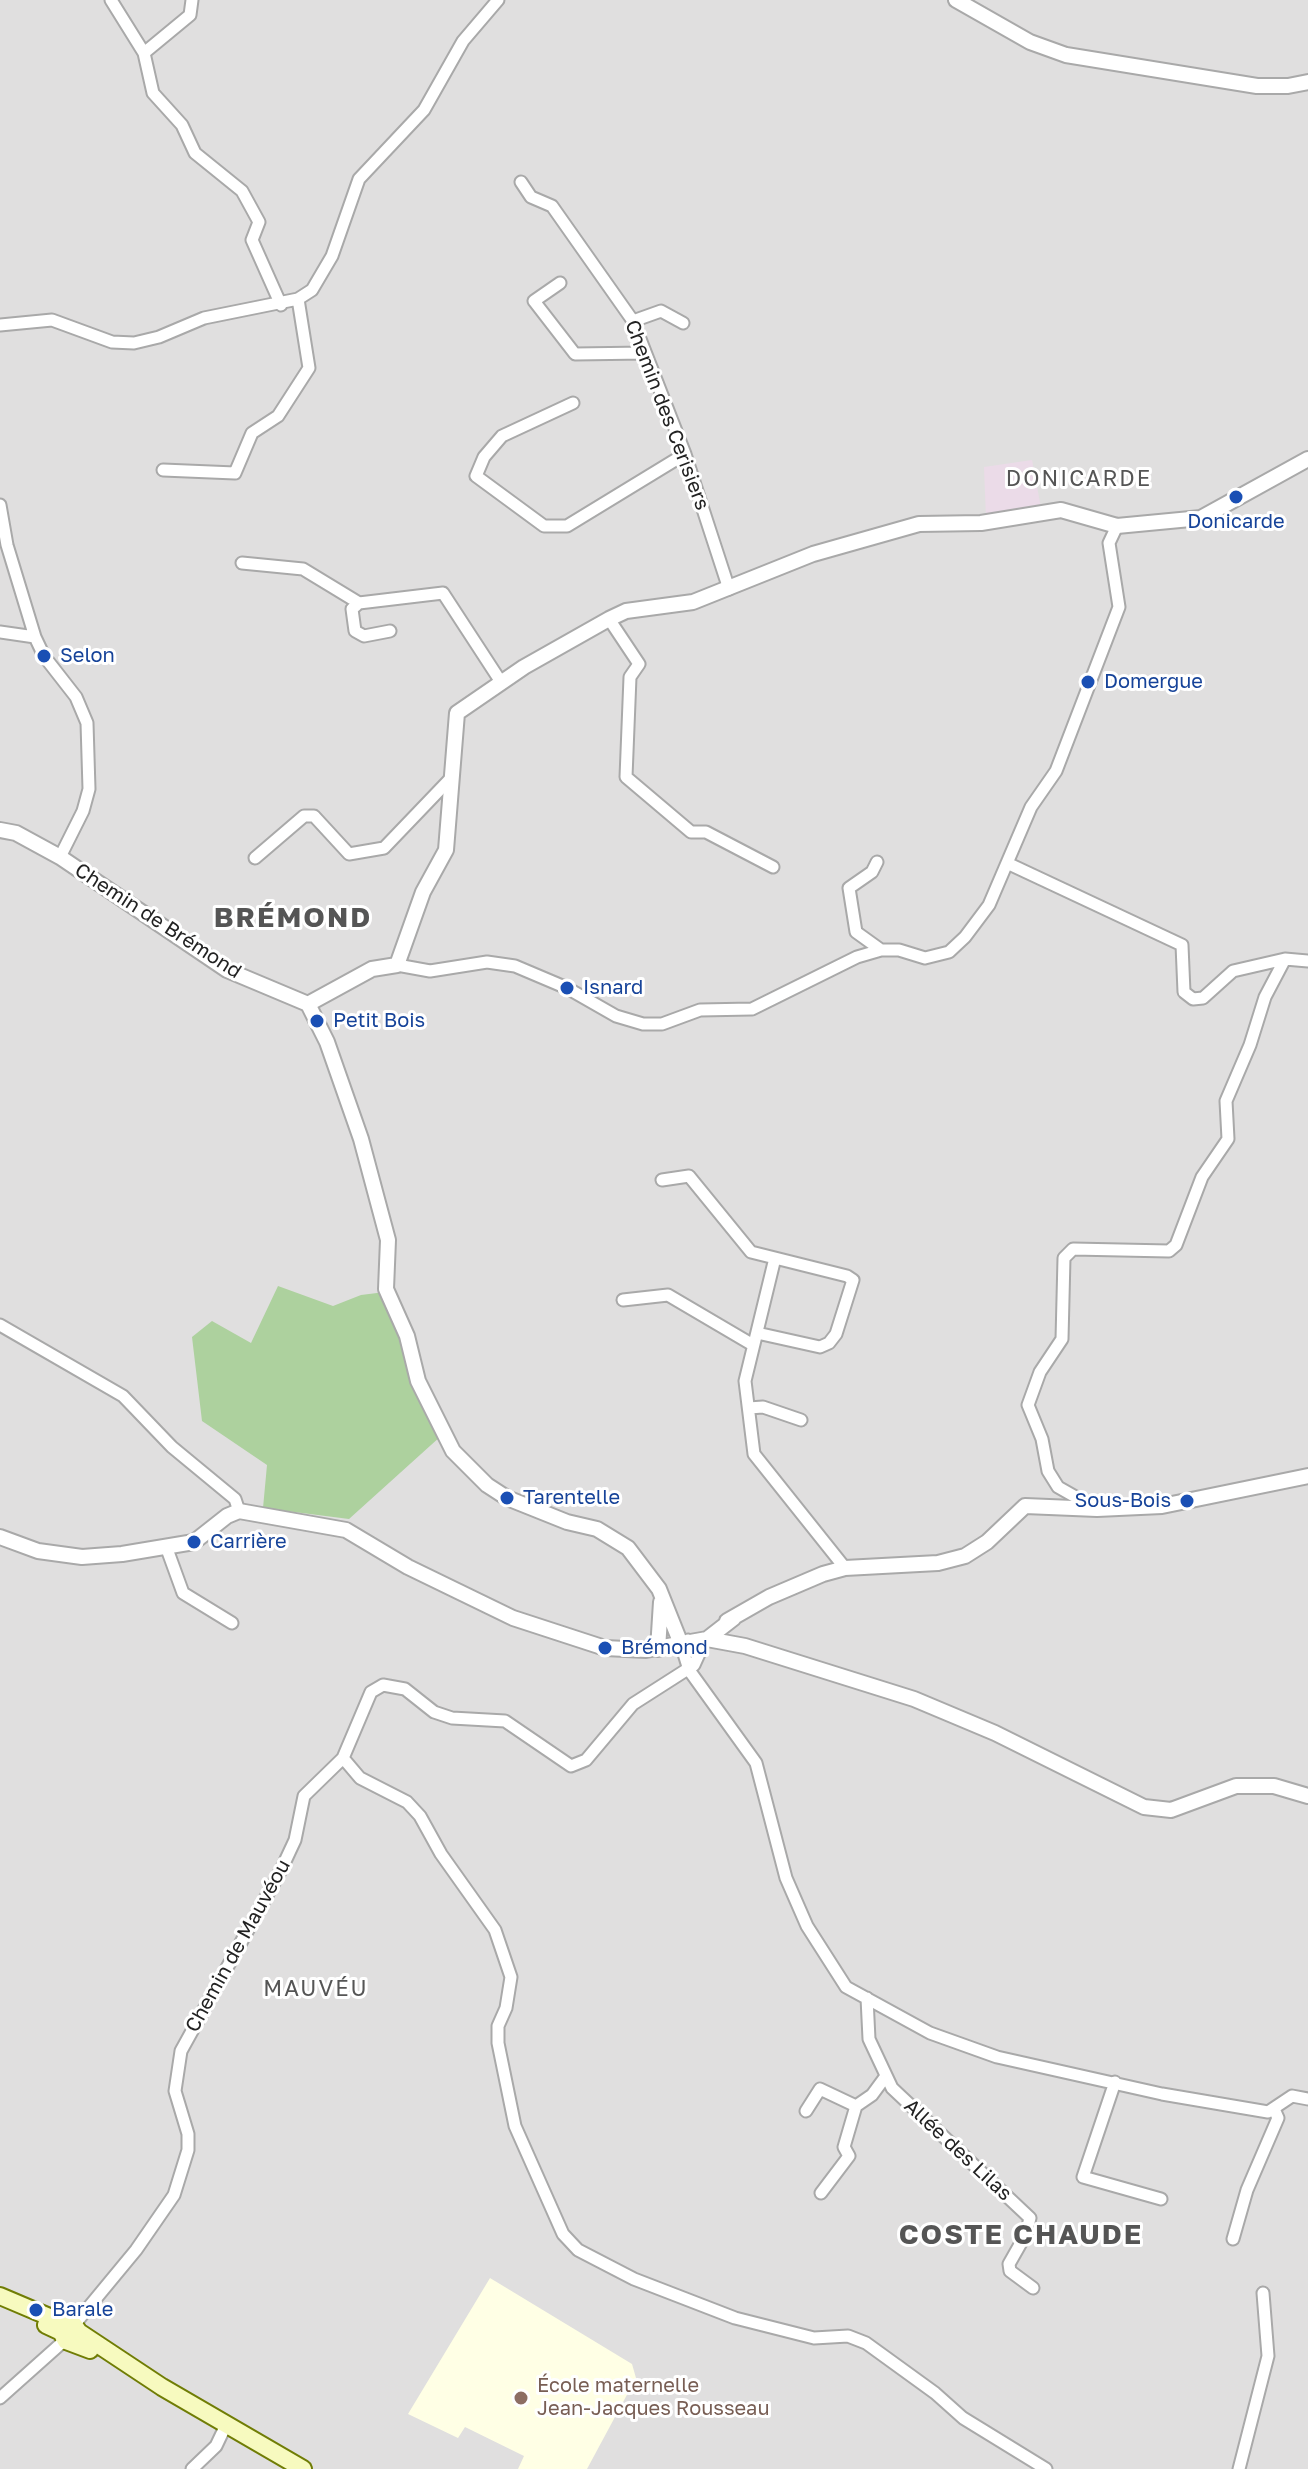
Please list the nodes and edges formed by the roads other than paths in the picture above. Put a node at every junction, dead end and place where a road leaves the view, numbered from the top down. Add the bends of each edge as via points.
1 (111, 0) edge
2 (192, 0) edge
3 (498, 0) edge
4 (956, 0) edge
5 (144, 53) junction
6 (1308, 82) edge
7 (521, 182) dead end
8 (560, 283) dead end
9 (298, 299) junction
10 (281, 305) junction
11 (633, 321) junction
12 (683, 323) dead end
13 (0, 325) edge
14 (645, 353) junction
15 (573, 403) dead end
16 (685, 454) junction
17 (1308, 459) edge
18 (163, 470) dead end
19 (0, 505) edge
20 (1117, 526) junction
21 (242, 563) dead end
22 (729, 589) junction
23 (359, 603) junction
24 (609, 619) junction
25 (390, 631) dead end
26 (0, 632) edge
27 (35, 637) junction
28 (501, 682) junction
29 (452, 777) junction
30 (0, 830) edge
31 (60, 857) junction
32 (255, 858) dead end
33 (877, 862) dead end
34 (1007, 863) junction
35 (773, 867) dead end
36 (881, 950) junction
37 (1285, 959) junction
38 (1308, 961) edge
39 (397, 965) junction
40 (308, 1004) junction
41 (662, 1180) dead end
42 (775, 1258) junction
43 (623, 1300) dead end
44 (0, 1325) edge
45 (757, 1333) junction
46 (753, 1345) junction
47 (749, 1408) junction
48 (801, 1420) dead end
49 (1308, 1476) edge
50 (1097, 1509) junction
51 (239, 1511) junction
52 (0, 1537) edge
53 (167, 1549) junction
54 (845, 1568) junction
55 (659, 1589) junction
56 (232, 1623) dead end
57 (700, 1637) junction
58 (658, 1649) junction
59 (689, 1670) junction
60 (343, 1758) junction
61 (1308, 1796) edge
62 (867, 1998) junction
63 (886, 2076) junction
64 (1115, 2082) junction
65 (1308, 2099) edge
66 (856, 2106) junction
67 (1274, 2109) junction
68 (806, 2111) dead end
69 (821, 2193) dead end
70 (1161, 2199) dead end
71 (1233, 2239) dead end
72 (1033, 2288) dead end
73 (1263, 2293) dead end
74 (0, 2296) edge
75 (0, 2302) edge
76 (70, 2332) junction
77 (0, 2398) edge
78 (226, 2425) junction
79 (192, 2469) edge
80 (303, 2469) edge
81 (1046, 2469) edge
82 (1239, 2469) edge

1 - 5 street
2 - 5 street via 190,15
3 - 9 street via 463,41 424,110 359,179 332,256 312,290
4 - 6 street via 1030,42 1066,55 1257,86
5 - 10 street via 153,93 182,125 195,153 242,191 254,212 259,222 252,240
7 - 11 street, Chemin des Cerisiers via 531,197 552,206
8 - 14 street via 534,301 575,354
9 - 10 street
9 - 18 street via 309,368 278,416 252,433 235,473
10 - 13 street via 204,318 134,343 112,342 52,320
11 - 12 street via 661,311
11 - 14 street, Chemin des Cerisiers
14 - 16 street, Chemin des Cerisiers
15 - 16 street via 502,436 476,476 544,526 567,526
16 - 22 street, Chemin des Cerisiers
17 - 20 street via 1208,516
19 - 27 street
20 - 22 street via 1061,510 981,523 919,524 813,554
20 - 34 street via 1109,543 1118,612 1056,771 1031,807
21 - 23 street via 303,569
22 - 24 street
23 - 25 street via 352,609 355,631 364,636
23 - 28 street via 443,593
24 - 28 street
24 - 35 street via 639,664 630,677 626,777 691,832 706,832
26 - 27 street
27 - 31 street via 76,697 89,735 89,789
28 - 29 street via 457,713
29 - 32 street via 384,848 349,854 314,816 304,816
29 - 39 street via 446,850 423,892
30 - 31 street, Chemin de Brémond
31 - 40 street, Chemin de Brémond via 227,970
33 - 36 street via 849,888 856,932
34 - 36 street via 980,920 949,952 925,958
34 - 37 street via 1182,945 1184,992 1193,999 1203,998 1233,971
36 - 39 street via 752,1009 700,1010 662,1024 616,1016 515,966 487,962 430,971
37 - 38 street
37 - 50 street via 1226,1101 1228,1139 1202,1177 1176,1245 1169,1251 1073,1249 1064,1258 1062,1339 1040,1372 1028,1405 1058,1487
39 - 40 street via 372,969
40 - 55 street via 351,1105 370,1172 388,1240 386,1289 407,1336 418,1381 453,1451 507,1498 610,1534 628,1548
41 - 42 street via 689,1176 751,1252
42 - 45 street
42 - 45 street via 847,1276 852,1287 836,1334 820,1347
43 - 46 street via 668,1295
44 - 51 street via 123,1396 172,1447 235,1499
45 - 46 street
46 - 47 street via 745,1381
47 - 48 street via 763,1407
47 - 54 street via 754,1454
49 - 50 street via 1162,1506
50 - 54 street via 1025,1506 987,1542 951,1561
51 - 53 street via 194,1542
51 - 58 street via 346,1530 408,1567 542,1629 605,1648
52 - 53 street via 38,1551 82,1557
53 - 56 street via 183,1593
54 - 57 street via 784,1590
55 - 57 street
55 - 58 street
57 - 58 street
57 - 59 street
57 - 61 street via 891,1691 1144,1807 1171,1810 1236,1786 1274,1786
59 - 60 street, Chemin de Mauvéou via 633,1704 586,1760 571,1766 505,1721 452,1718 434,1712 405,1689 383,1685 371,1692
59 - 62 street via 756,1763 786,1878 807,1926 846,1987
60 - 76 street, Chemin de Mauvéou via 304,1796 295,1840 281,1870 181,2051 175,2091 188,2150 174,2195
60 - 81 street via 360,1778 407,1802 420,1816 495,1930 511,1977 498,2026 515,2126 563,2234 578,2250 634,2279 735,2318 814,2338 848,2336 866,2343 963,2418
62 - 63 street, Allée des Lilas via 869,2039
62 - 64 street via 930,2033 997,2057
63 - 66 street
63 - 72 street, Allée des Lilas via 926,2122 1030,2218 1009,2264 1010,2271
64 - 67 street
64 - 70 street via 1083,2177
65 - 67 street via 1292,2096
66 - 68 street via 820,2089
66 - 69 street via 844,2147 849,2156
67 - 71 street via 1278,2118
73 - 82 street via 1268,2356
74 - 76 main road
75 - 76 main road
76 - 77 street, Chemin de Mauvéou
76 - 78 main road
78 - 79 street via 216,2446
78 - 80 main road

